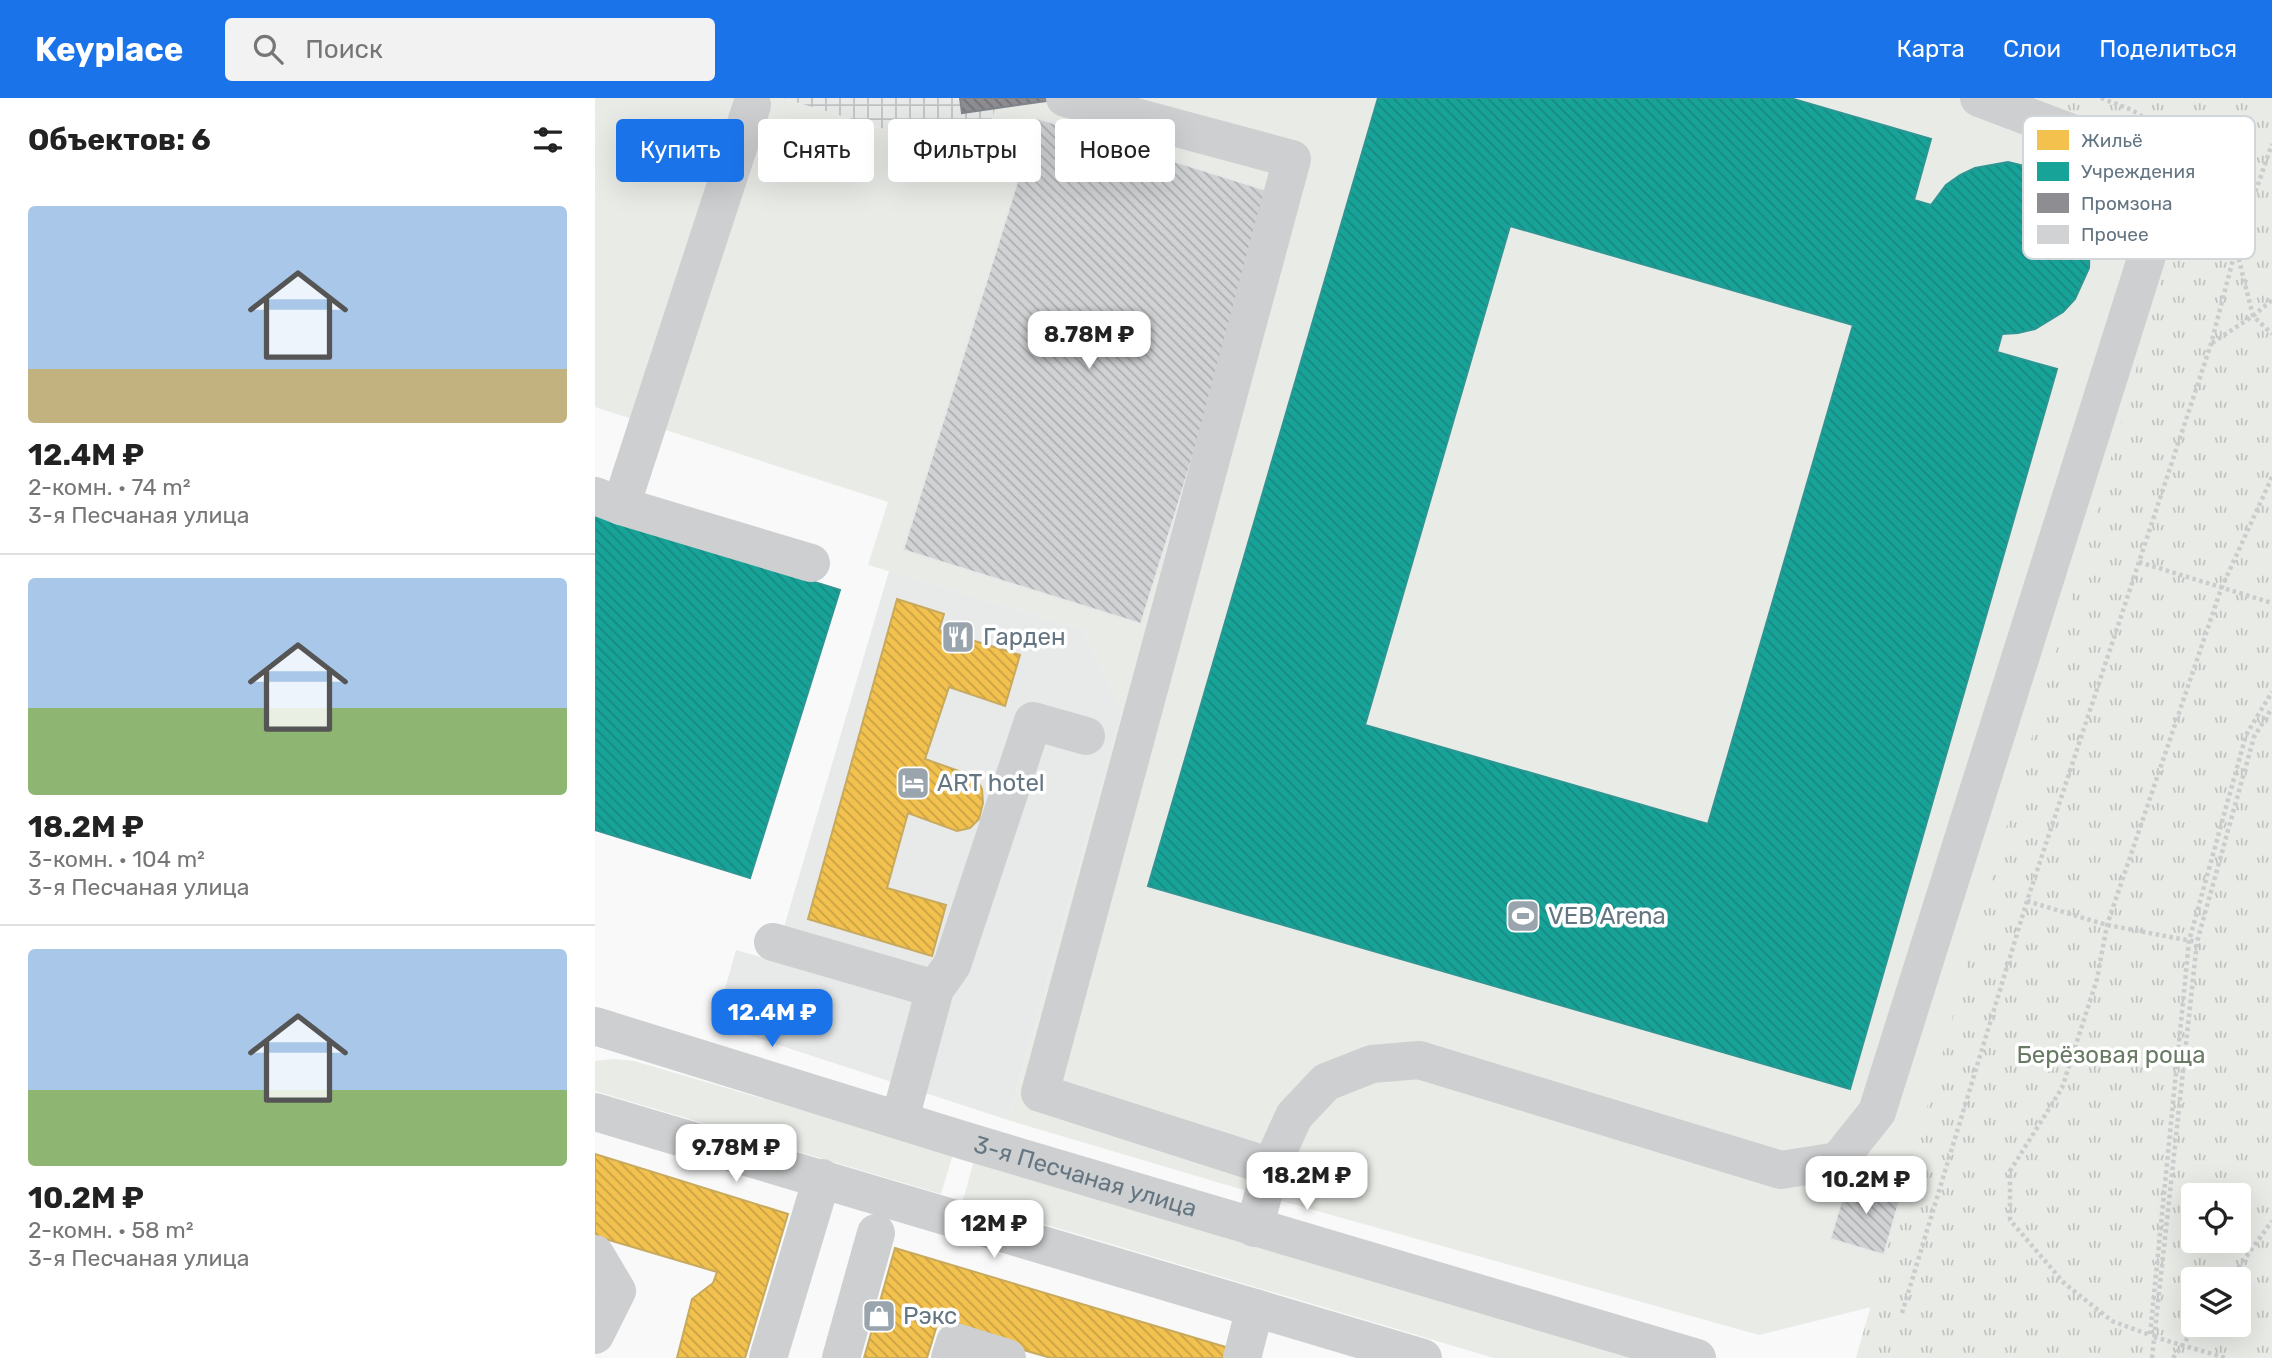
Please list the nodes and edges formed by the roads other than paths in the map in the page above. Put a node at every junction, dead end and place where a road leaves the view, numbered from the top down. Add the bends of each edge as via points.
1 (1065, 98) edge
2 (1979, 98) edge
3 (752, 105) dead end
4 (2027, 116) edge
5 (2146, 259) edge
6 (608, 501) edge
7 (811, 563) dead end
8 (1086, 736) dead end
9 (773, 942) dead end
10 (935, 989) junction
11 (605, 1034) edge
12 (595, 1112) edge
13 (900, 1119) junction
14 (1271, 1167) junction
15 (822, 1178) junction
16 (1254, 1228) junction
17 (876, 1233) dead end
18 (595, 1254) edge
19 (1255, 1308) junction
20 (601, 1342) edge
21 (768, 1358) edge
22 (841, 1358) edge
23 (950, 1358) edge
24 (1007, 1358) edge
25 (1242, 1358) edge
26 (1423, 1358) edge
27 (1697, 1358) edge

1 - 14 street via 1292,159 1039,1093
2 - 4 street
3 - 6 street
5 - 14 street via 1877,1112 1838,1161 1781,1170 1419,1060 1373,1064 1326,1082 1294,1116
6 - 7 street
8 - 10 street via 1033,721 952,965
9 - 10 street
10 - 13 street
11 - 13 street, 3-я Песчаная улица
12 - 15 street
13 - 16 street, 3-я Песчаная улица
14 - 16 street
15 - 19 street
15 - 21 street
16 - 27 street, 3-я Песчаная улица
17 - 22 street
18 - 20 street via 617,1292
19 - 25 street
19 - 26 street
23 - 24 street via 955,1342

